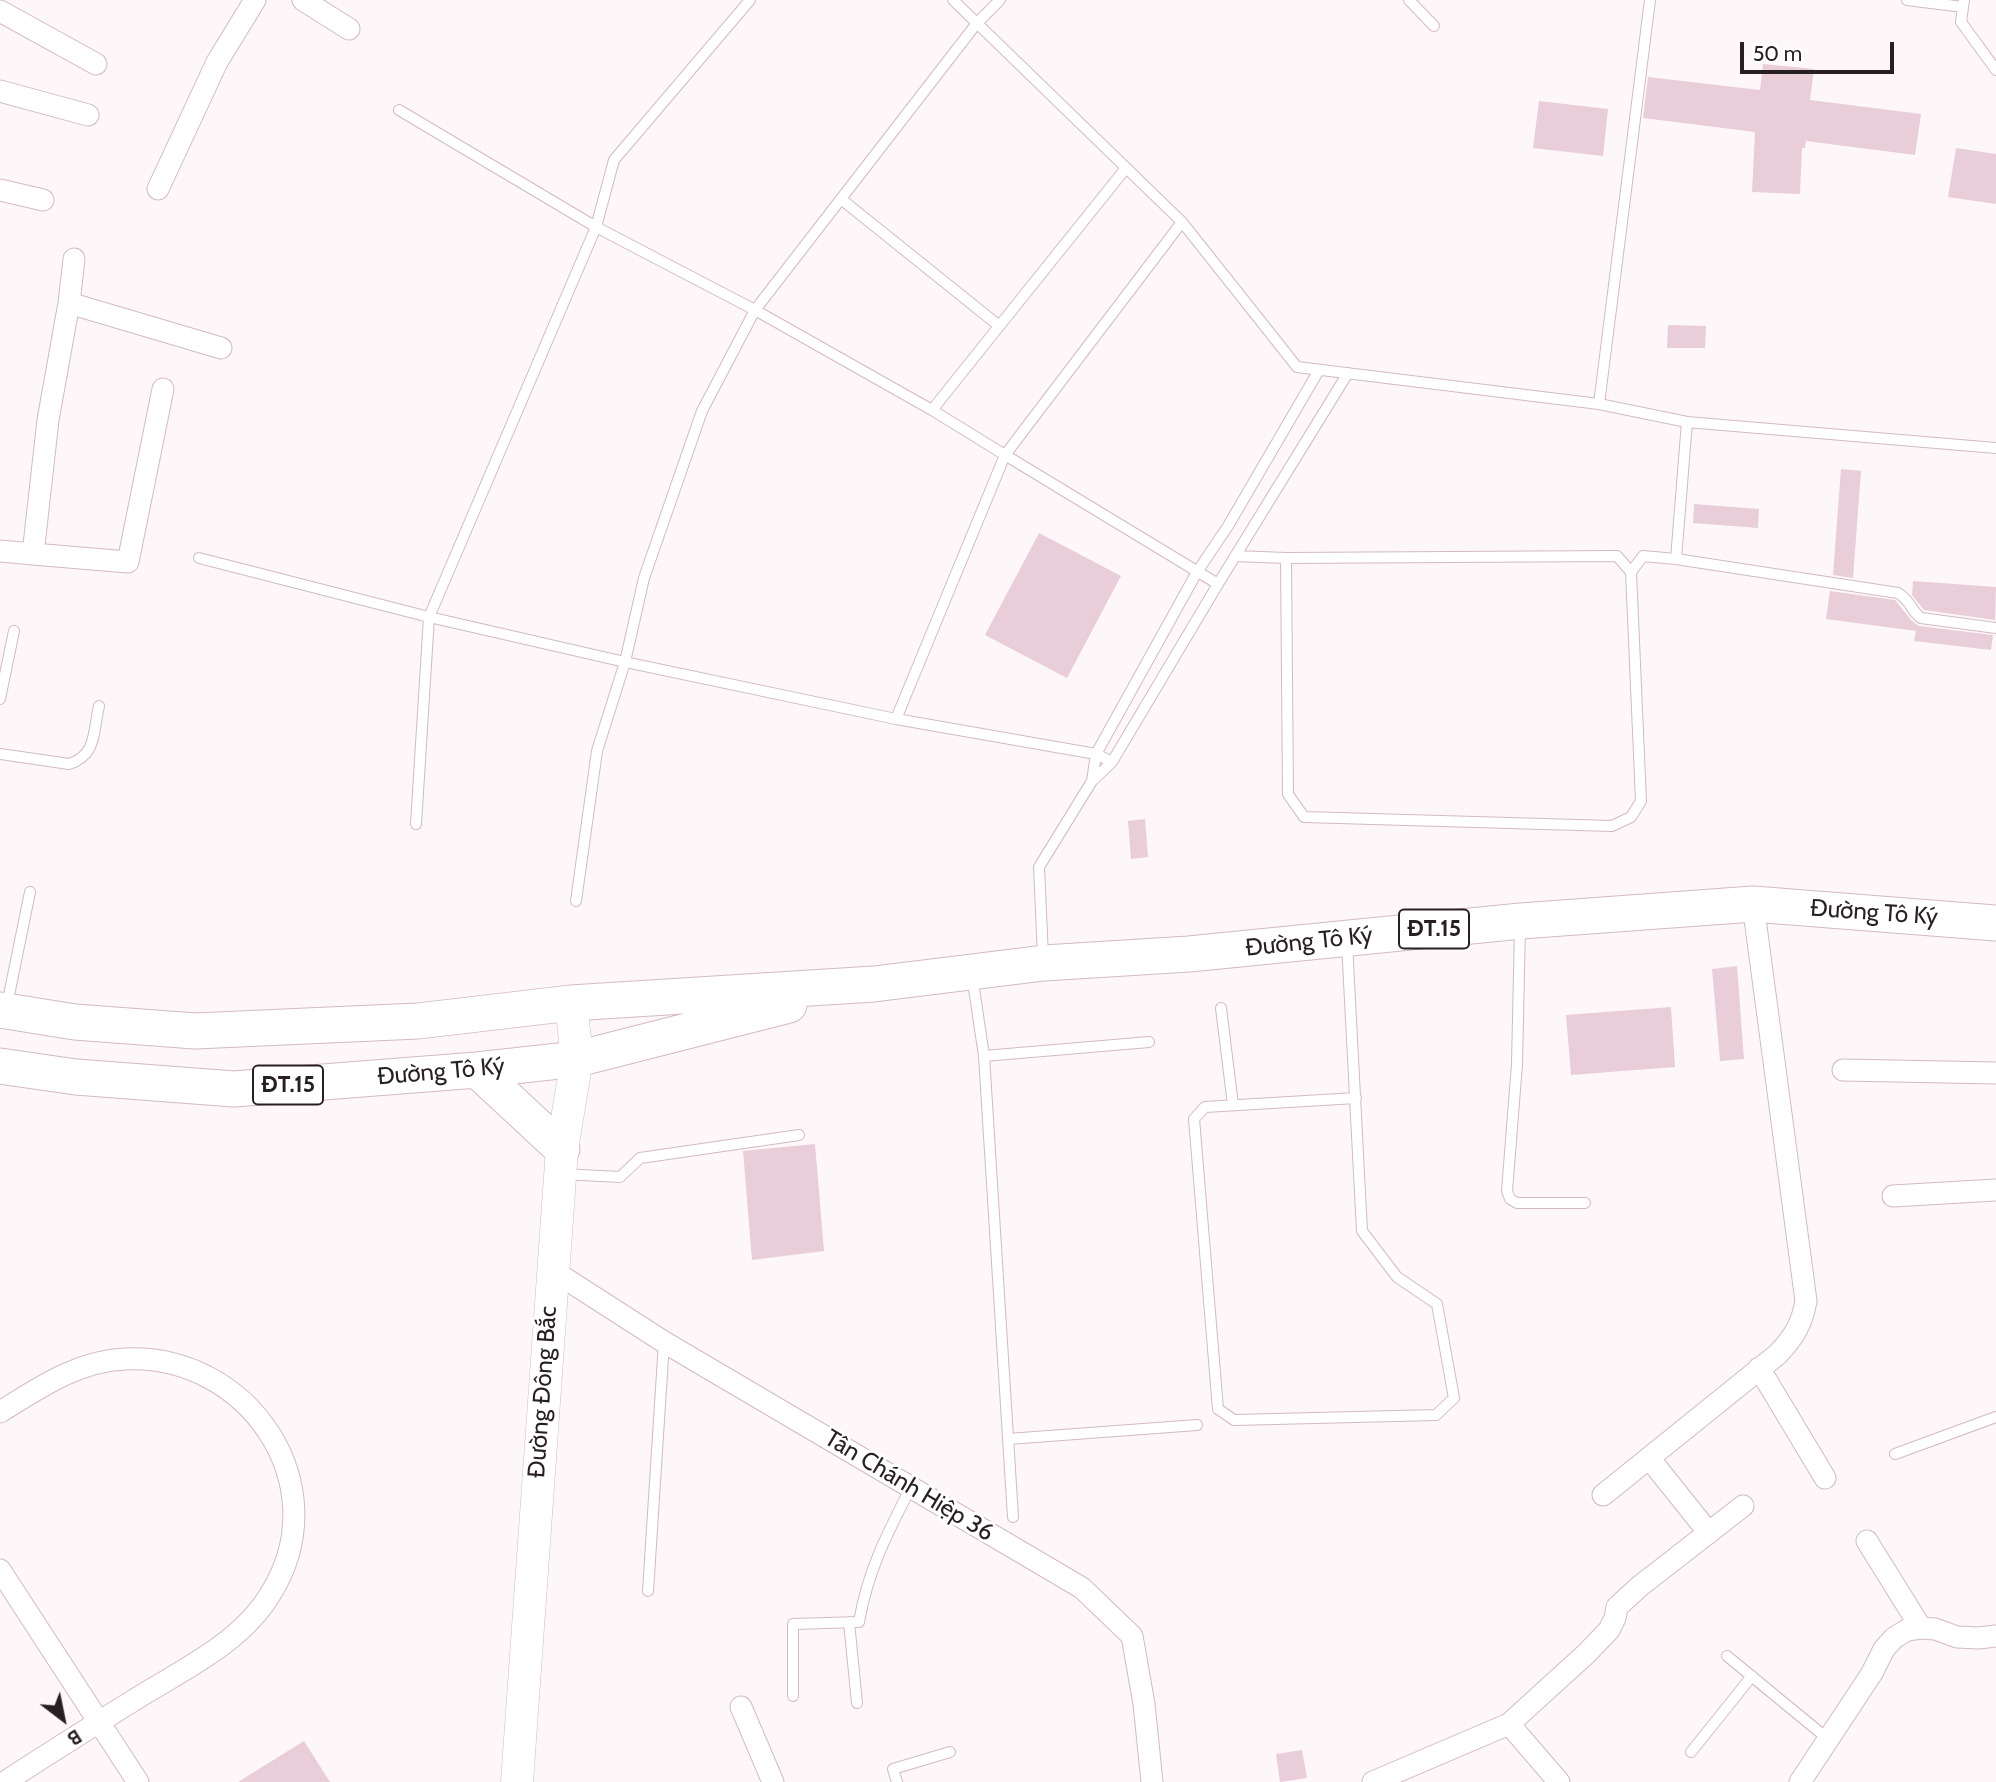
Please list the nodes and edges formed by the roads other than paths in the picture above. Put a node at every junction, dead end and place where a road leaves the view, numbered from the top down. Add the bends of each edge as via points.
1 (256, 0) edge
2 (303, 0) edge
3 (750, 0) edge
4 (953, 0) edge
5 (1000, 0) edge
6 (1409, 0) edge
7 (1650, 0) edge
8 (1907, 0) edge
9 (1964, 4) edge
10 (0, 11) edge
11 (977, 23) junction
12 (1434, 26) dead end
13 (349, 29) dead end
14 (96, 64) dead end
15 (1996, 70) edge
16 (0, 91) edge
17 (399, 110) dead end
18 (88, 115) dead end
19 (1126, 168) junction
20 (158, 189) dead end
21 (0, 190) edge
22 (841, 199) junction
23 (43, 200) dead end
24 (1182, 222) junction
25 (596, 227) junction
26 (74, 259) dead end
27 (69, 303) junction
28 (755, 310) junction
29 (998, 325) junction
30 (221, 348) dead end
31 (1319, 370) junction
32 (1348, 373) junction
33 (163, 389) dead end
34 (1599, 404) junction
35 (932, 410) junction
36 (1687, 422) junction
37 (1996, 449) edge
38 (1005, 455) junction
39 (0, 551) edge
40 (33, 554) junction
41 (1235, 556) junction
42 (199, 558) dead end
43 (1286, 558) junction
44 (1676, 559) junction
45 (1197, 572) junction
46 (1631, 572) junction
47 (1218, 584) junction
48 (429, 617) junction
49 (1996, 628) edge
50 (13, 631) dead end
51 (625, 662) junction
52 (0, 699) edge
53 (99, 706) dead end
54 (896, 719) junction
55 (0, 754) edge
56 (1096, 754) junction
57 (1112, 762) junction
58 (1091, 781) junction
59 (416, 824) dead end
60 (30, 892) dead end
61 (576, 901) dead end
62 (1753, 904) junction
63 (1521, 921) junction
64 (1996, 923) edge
65 (1346, 937) junction
66 (1044, 963) junction
67 (971, 972) junction
68 (874, 984) junction
69 (571, 1003) junction
70 (1221, 1008) dead end
71 (3, 1011) edge
72 (1149, 1042) dead end
73 (984, 1056) junction
74 (577, 1059) junction
75 (0, 1066) edge
76 (477, 1070) junction
77 (1843, 1070) dead end
78 (1996, 1073) edge
79 (1356, 1098) junction
80 (1233, 1105) junction
81 (799, 1136) dead end
82 (561, 1162) junction
83 (1996, 1190) edge
84 (1893, 1196) dead end
85 (1585, 1203) dead end
86 (552, 1270) junction
87 (664, 1342) junction
88 (1759, 1368) junction
89 (0, 1412) edge
90 (1996, 1417) edge
91 (1197, 1424) dead end
92 (1008, 1439) junction
93 (1895, 1454) dead end
94 (1648, 1458) junction
95 (1825, 1478) dead end
96 (911, 1487) junction
97 (1603, 1494) dead end
98 (1743, 1506) dead end
99 (1013, 1517) dead end
100 (1709, 1533) junction
101 (1867, 1541) dead end
102 (0, 1570) edge
103 (648, 1591) dead end
104 (849, 1622) junction
105 (1921, 1628) junction
106 (1996, 1636) edge
107 (1727, 1656) dead end
108 (1752, 1676) junction
109 (793, 1696) dead end
110 (857, 1703) dead end
111 (741, 1707) dead end
112 (99, 1722) junction
113 (1509, 1724) junction
114 (1828, 1739) junction
115 (950, 1752) dead end
116 (1691, 1752) dead end
117 (5, 1782) edge
118 (138, 1782) edge
119 (517, 1782) edge
120 (773, 1782) edge
121 (897, 1782) edge
122 (1152, 1782) edge
123 (1373, 1782) edge
124 (1559, 1782) edge
125 (1800, 1782) edge

1 - 20 street via 216,62
2 - 13 street
3 - 25 lane via 614,160
4 - 11 lane
5 - 11 lane
6 - 12 lane
7 - 34 lane
8 - 9 lane
9 - 15 lane via 1961,22
10 - 14 street
11 - 19 lane
11 - 22 lane
16 - 18 street
17 - 25 lane
19 - 24 lane
19 - 29 lane
21 - 23 street
22 - 28 lane
22 - 29 lane
24 - 31 lane via 1297,367
24 - 38 lane
25 - 28 lane
25 - 48 lane
26 - 27 street
27 - 30 street
27 - 40 street via 48,420
28 - 35 lane
28 - 51 lane via 702,411 644,578
29 - 35 lane
31 - 32 lane
31 - 45 lane
32 - 34 lane
32 - 41 lane
33 - 40 street via 128,562
34 - 36 lane
35 - 38 lane
36 - 37 lane
36 - 44 lane
38 - 45 lane
38 - 54 lane
39 - 40 street
41 - 43 lane
41 - 47 lane
42 - 48 lane
43 - 46 lane via 1617,556
43 - 46 lane via 1289,794 1304,817 1612,826 1631,817 1641,801
44 - 46 lane via 1643,556
44 - 49 lane via 1898,593 1922,618
45 - 47 lane
45 - 56 lane
47 - 57 lane
48 - 51 lane
48 - 59 lane
50 - 52 lane
51 - 54 lane
51 - 61 lane via 597,751
53 - 55 lane via 90,747 79,761 69,764
54 - 56 lane
56 - 57 lane
56 - 58 lane
57 - 58 lane
58 - 66 lane via 1039,867
60 - 71 lane
62 - 63 main road, Đường Tô Ký / ĐT.15
62 - 64 main road, Đường Tô Ký / ĐT.15
62 - 88 street via 1806,1301 1799,1328
63 - 65 main road, Đường Tô Ký / ĐT.15
63 - 85 lane via 1507,1191 1517,1203
65 - 66 main road, Đường Tô Ký / ĐT.15
65 - 79 lane
66 - 67 main road, Đường Tô Ký / ĐT.15
67 - 68 main road, Đường Tô Ký / ĐT.15
67 - 73 lane
68 - 69 main road, Đường Tô Ký / ĐT.15
68 - 74 main road, Đường Tô Ký / ĐT.15
69 - 71 main road, Đường Tô Ký / ĐT.15 via 418,1021 195,1031
69 - 74 street, Đường Đông Bắc
70 - 80 lane
72 - 73 lane
73 - 92 lane
74 - 76 main road, Đường Tô Ký / ĐT.15
74 - 82 street, Đường Đông Bắc
75 - 76 main road, Đường Tô Ký / ĐT.15 via 76,1077 234,1089
76 - 82 main road
77 - 78 street
79 - 80 lane
79 - 80 lane via 1362,1231 1397,1277 1437,1304 1454,1398 1436,1415 1234,1420 1218,1409 1194,1119 1205,1107
81 - 82 lane via 640,1158 620,1177
82 - 86 street, Đường Đông Bắc
83 - 84 street
86 - 87 street, Tân Chánh Hiệp 36
86 - 119 street, Đường Đông Bắc
87 - 96 street, Tân Chánh Hiệp 36
87 - 103 lane
88 - 94 street
88 - 95 street
89 - 112 street via 50,1381 86,1366 125,1359 160,1361 197,1371 227,1387 265,1427 284,1462 293,1498 292,1538 271,1593 229,1639
90 - 93 lane
91 - 92 lane
92 - 99 lane
94 - 97 street
94 - 100 street
96 - 104 lane via 865,1588 859,1622
96 - 122 street, Tân Chánh Hiệp 36 via 1082,1588 1132,1636
98 - 100 street
100 - 113 street via 1617,1607 1609,1630
101 - 105 street
102 - 112 street
104 - 109 lane via 793,1624
104 - 110 lane
105 - 106 street via 1957,1637
105 - 114 street via 1907,1630 1884,1649
107 - 108 lane
108 - 114 lane
108 - 116 lane
111 - 120 street
112 - 117 street
112 - 118 street
113 - 123 street
113 - 124 street
114 - 125 street
115 - 121 lane via 893,1769

